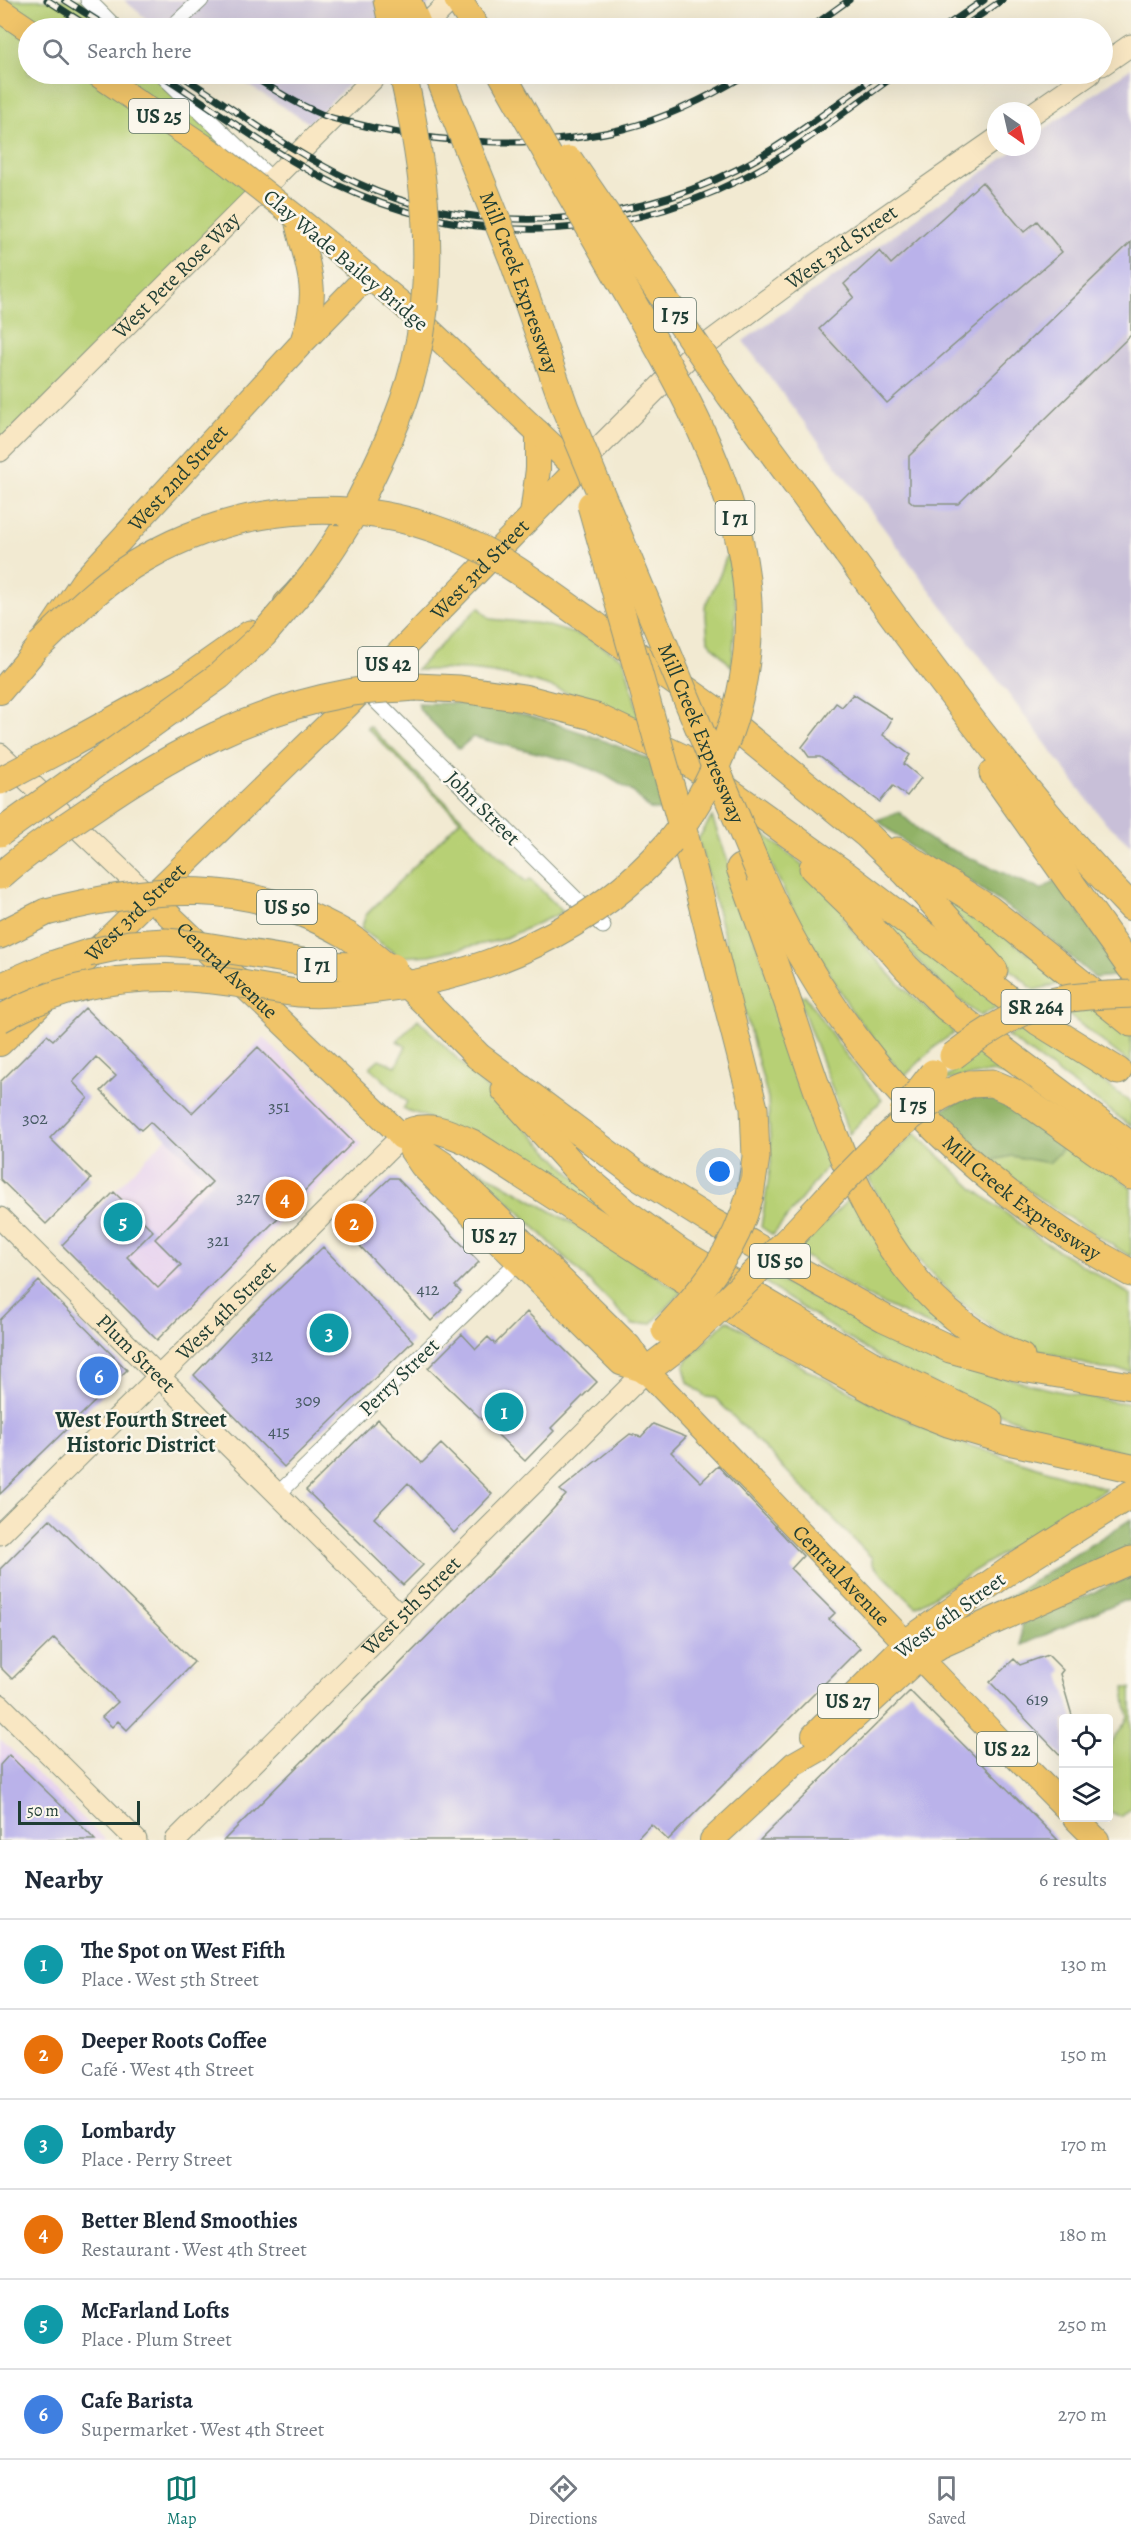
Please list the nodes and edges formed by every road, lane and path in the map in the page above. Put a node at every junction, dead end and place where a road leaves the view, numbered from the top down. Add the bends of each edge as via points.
1 (88, 0) edge
2 (201, 0) edge
3 (387, 0) edge
4 (408, 0) edge
5 (451, 0) edge
6 (0, 10) edge
7 (106, 18) edge
8 (182, 18) edge
9 (391, 18) edge
10 (416, 18) edge
11 (432, 18) edge
12 (18, 22) edge
13 (1131, 45) edge
14 (1113, 57) edge
15 (112, 84) edge
16 (171, 84) edge
17 (368, 84) edge
18 (405, 84) edge
19 (442, 84) edge
20 (507, 84) edge
21 (515, 84) edge
22 (1076, 84) edge
23 (1041, 108) edge
24 (987, 145) edge
25 (270, 178) junction
26 (296, 216) junction
27 (368, 275) junction
28 (301, 344) junction
29 (565, 408) junction
30 (538, 432) junction
31 (0, 451) edge
32 (577, 469) junction
33 (532, 515) junction
34 (303, 588) junction
35 (906, 634) junction
36 (40, 645) junction
37 (364, 689) junction
38 (0, 692) edge
39 (0, 754) edge
40 (0, 781) edge
41 (753, 808) junction
42 (0, 833) edge
43 (867, 835) junction
44 (751, 872) junction
45 (0, 876) edge
46 (151, 898) junction
47 (1131, 907) edge
48 (603, 926) dead end
49 (0, 935) edge
50 (545, 939) junction
51 (1131, 968) edge
52 (0, 987) edge
53 (1131, 994) edge
54 (0, 1019) edge
55 (1131, 1023) edge
56 (0, 1044) edge
57 (478, 1056) junction
58 (1125, 1076) edge
59 (402, 1136) junction
60 (1131, 1146) edge
61 (868, 1155) junction
62 (1131, 1176) edge
63 (0, 1218) edge
64 (519, 1261) junction
65 (1131, 1273) edge
66 (675, 1336) junction
67 (646, 1371) junction
68 (160, 1375) junction
69 (1126, 1385) edge
70 (1073, 1455) junction
71 (1131, 1468) edge
72 (279, 1493) junction
73 (1131, 1494) edge
74 (0, 1534) edge
75 (1131, 1560) edge
76 (401, 1617) junction
77 (913, 1650) junction
78 (0, 1705) edge
79 (1059, 1801) edge
80 (1079, 1822) edge
81 (136, 1840) edge
82 (176, 1840) edge
83 (712, 1840) edge
84 (1097, 1840) edge

1 - 7 street
2 - 8 street
3 - 9 highway
4 - 10 highway
5 - 11 street
6 - 12 main road
13 - 14 street
15 - 26 main road, Clay Wade Bailey Bridge / US 25, bridge via 221,158
16 - 25 street
17 - 25 street, West Pete Rose Way
18 - 34 highway, bridge via 418,142 427,239 425,312 415,364 375,471 351,518
19 - 29 highway, Mill Creek Expressway, bridge via 513,260
20 - 50 highway, I 71, bridge via 701,428 735,518 749,610 741,700 718,761 692,812 626,887
21 - 35 highway, I 75, bridge via 730,395
22 - 23 street
24 - 32 street, West 3rd Street via 687,359
25 - 31 street, West Pete Rose Way
26 - 27 main road, Clay Wade Bailey Bridge / US 25
26 - 28 main road via 314,300
27 - 28 main road, West 2nd Street
27 - 30 main road, Clay Wade Bailey Bridge / US 25
28 - 36 main road, West 2nd Street, bridge via 83,581
29 - 44 highway, Mill Creek Expressway, bridge via 703,738
29 - 66 highway, bridge via 686,841 752,1096 757,1144 750,1195 740,1228
30 - 32 main road, Clay Wade Bailey Bridge / US 25
30 - 33 main road
32 - 33 main road, West 3rd Street / US 42
33 - 37 main road, West 3rd Street / US 42
34 - 40 highway, bridge via 255,631 179,684
34 - 42 highway, bridge via 263,635 219,676
35 - 47 highway, I 75 via 1083,857
35 - 51 highway via 998,780
36 - 38 main road, West 2nd Street
36 - 43 highway, bridge via 115,577 154,553 228,522 306,510 383,514 441,530 495,557 712,708
37 - 46 main road, West 3rd Street / US 42
37 - 48 street, John Street
39 - 46 street, Central Avenue / US 27
41 - 45 highway, bridge via 681,757 596,717 493,692 416,687 306,702 196,743 133,781
41 - 58 highway via 1039,1023
41 - 60 highway via 946,1007
43 - 55 highway via 989,909
43 - 58 highway via 997,973 1044,1017
44 - 65 highway, Mill Creek Expressway / I 75 via 808,971 844,1024 922,1116 982,1174 1061,1232
44 - 69 highway via 804,1053 832,1126 867,1208 900,1260 930,1295 984,1338 1040,1364
46 - 56 main road, West 3rd Street
46 - 59 main road, Central Avenue / US 27
49 - 57 highway, US 50, bridge via 46,912 107,896 175,890 232,893 287,907 348,936 425,1001
50 - 52 highway, I 71, bridge via 461,962 371,968 322,966 199,945 130,944 88,952
50 - 54 highway, bridge via 421,983 321,993 186,978 110,980 45,998
53 - 61 highway, SR 264, bridge via 1070,998 1040,1005 988,1031 943,1064
57 - 69 highway, US 50 via 637,1175 712,1222 884,1318 950,1349 1016,1367
57 - 70 highway via 580,1173 680,1252 869,1363
59 - 64 main road, Central Avenue / US 27 via 422,1166
59 - 67 main road, Central Avenue / US 27 via 444,1164 629,1346
59 - 68 street, West 4th Street
59 - 70 highway via 433,1128 471,1143 760,1328 895,1402 1008,1441
61 - 62 highway, bridge via 925,1106 951,1090 992,1083 1013,1092
61 - 66 highway, SR 264, bridge via 785,1243
63 - 68 street, Plum Street
64 - 67 main road, Central Avenue / US 27 via 621,1363
64 - 72 street, Perry Street
66 - 67 highway via 654,1344
67 - 76 street, West 5th Street
67 - 77 main road, Central Avenue / US 22
68 - 72 street, Plum Street
68 - 74 street, West 4th Street
70 - 71 highway
72 - 76 street, Plum Street
73 - 77 highway, West 6th Street via 1007,1572
75 - 77 highway via 939,1645
76 - 82 street, West 5th Street
77 - 79 main road, Central Avenue / US 22
77 - 83 main road, West 6th Street / US 27 via 822,1748 794,1764
78 - 81 street
80 - 84 main road

